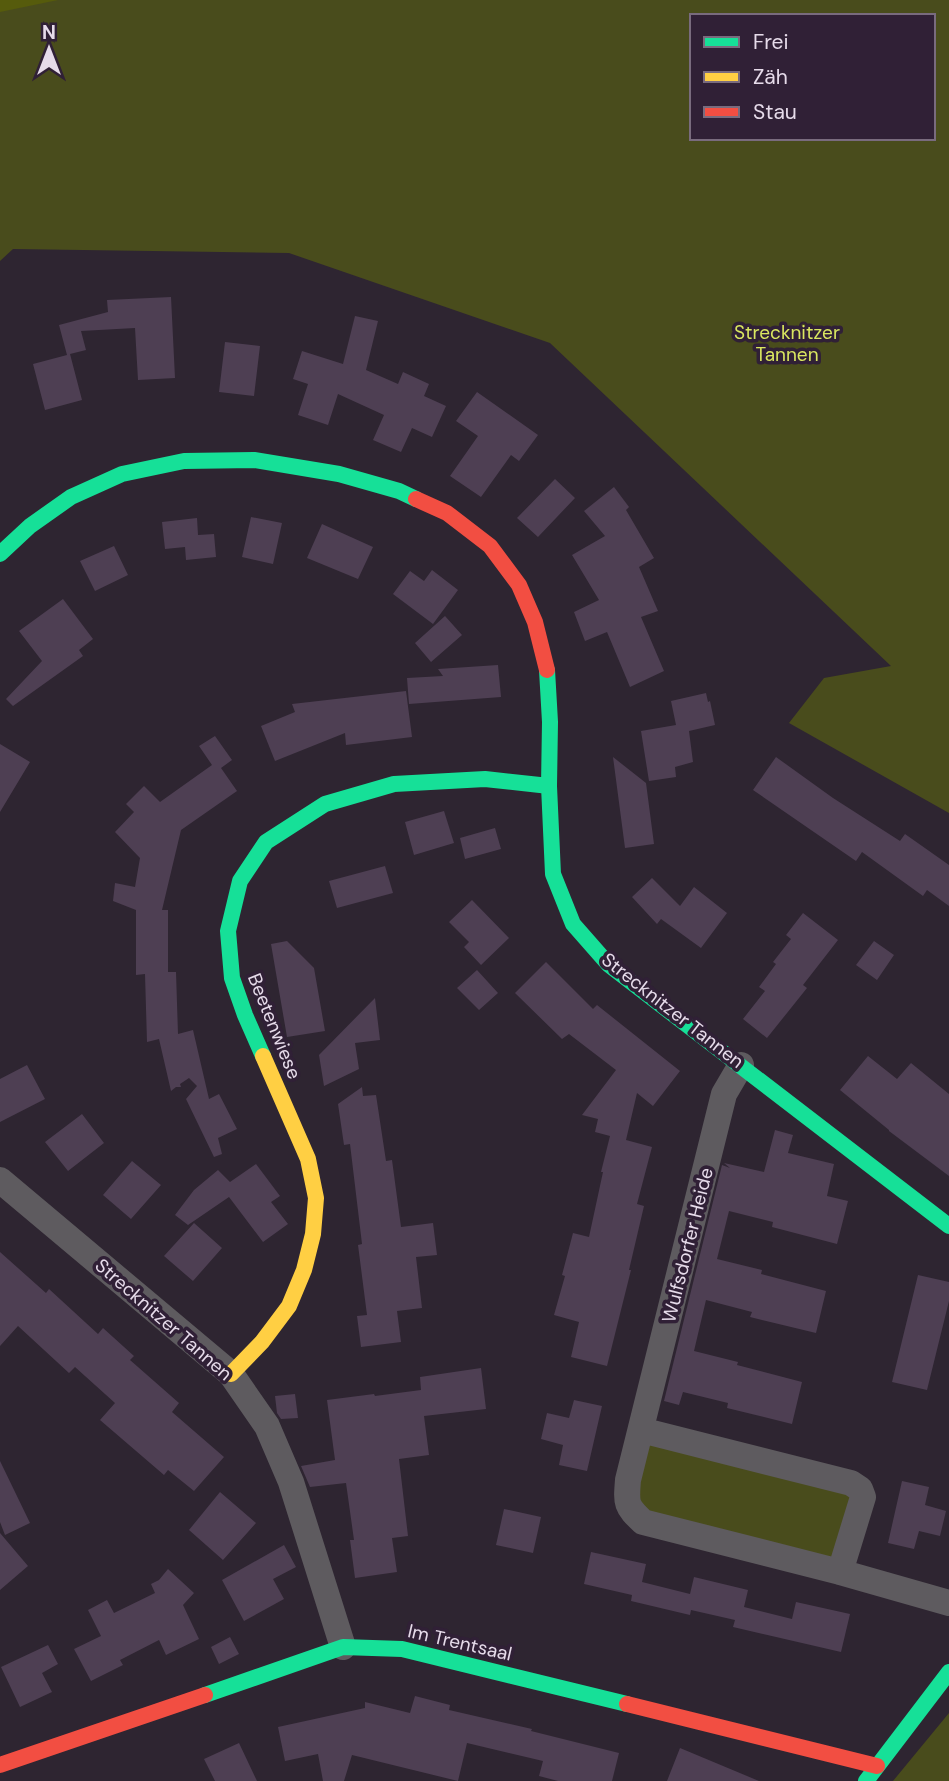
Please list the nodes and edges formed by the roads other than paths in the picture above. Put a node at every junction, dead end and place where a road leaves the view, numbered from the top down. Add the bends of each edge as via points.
1 (0, 554) edge
2 (549, 786) junction
3 (741, 1065) junction
4 (0, 1180) edge
5 (949, 1226) edge
6 (231, 1374) junction
7 (641, 1430) junction
8 (840, 1572) junction
9 (949, 1603) edge
10 (343, 1647) junction
11 (949, 1672) edge
12 (1, 1762) edge
13 (877, 1766) junction
14 (866, 1781) edge

1 - 2 street, Strecknitzer Tannen via 71,497 122,474 184,461 254,460 339,474 399,491 447,513 490,546 519,585 547,667
2 - 3 street, Strecknitzer Tannen via 553,874 573,924 610,965
2 - 6 street, Beetenwiese via 485,779 394,784 326,804 267,842 240,881 228,931 232,978 308,1158 316,1198 313,1234 289,1306
3 - 5 street, Strecknitzer Tannen
3 - 7 street, Wulfsdorfer Heide via 724,1094
4 - 6 street, Strecknitzer Tannen
6 - 10 street, Strecknitzer Tannen via 267,1426 291,1482
7 - 8 street, Wulfsdorfer Heide via 627,1495 630,1509 643,1522
7 - 8 street via 851,1483 863,1497
8 - 9 street, Wulfsdorfer Heide
10 - 12 street, Im Trentsaal
10 - 13 street, Im Trentsaal via 402,1649
11 - 13 street
13 - 14 street

